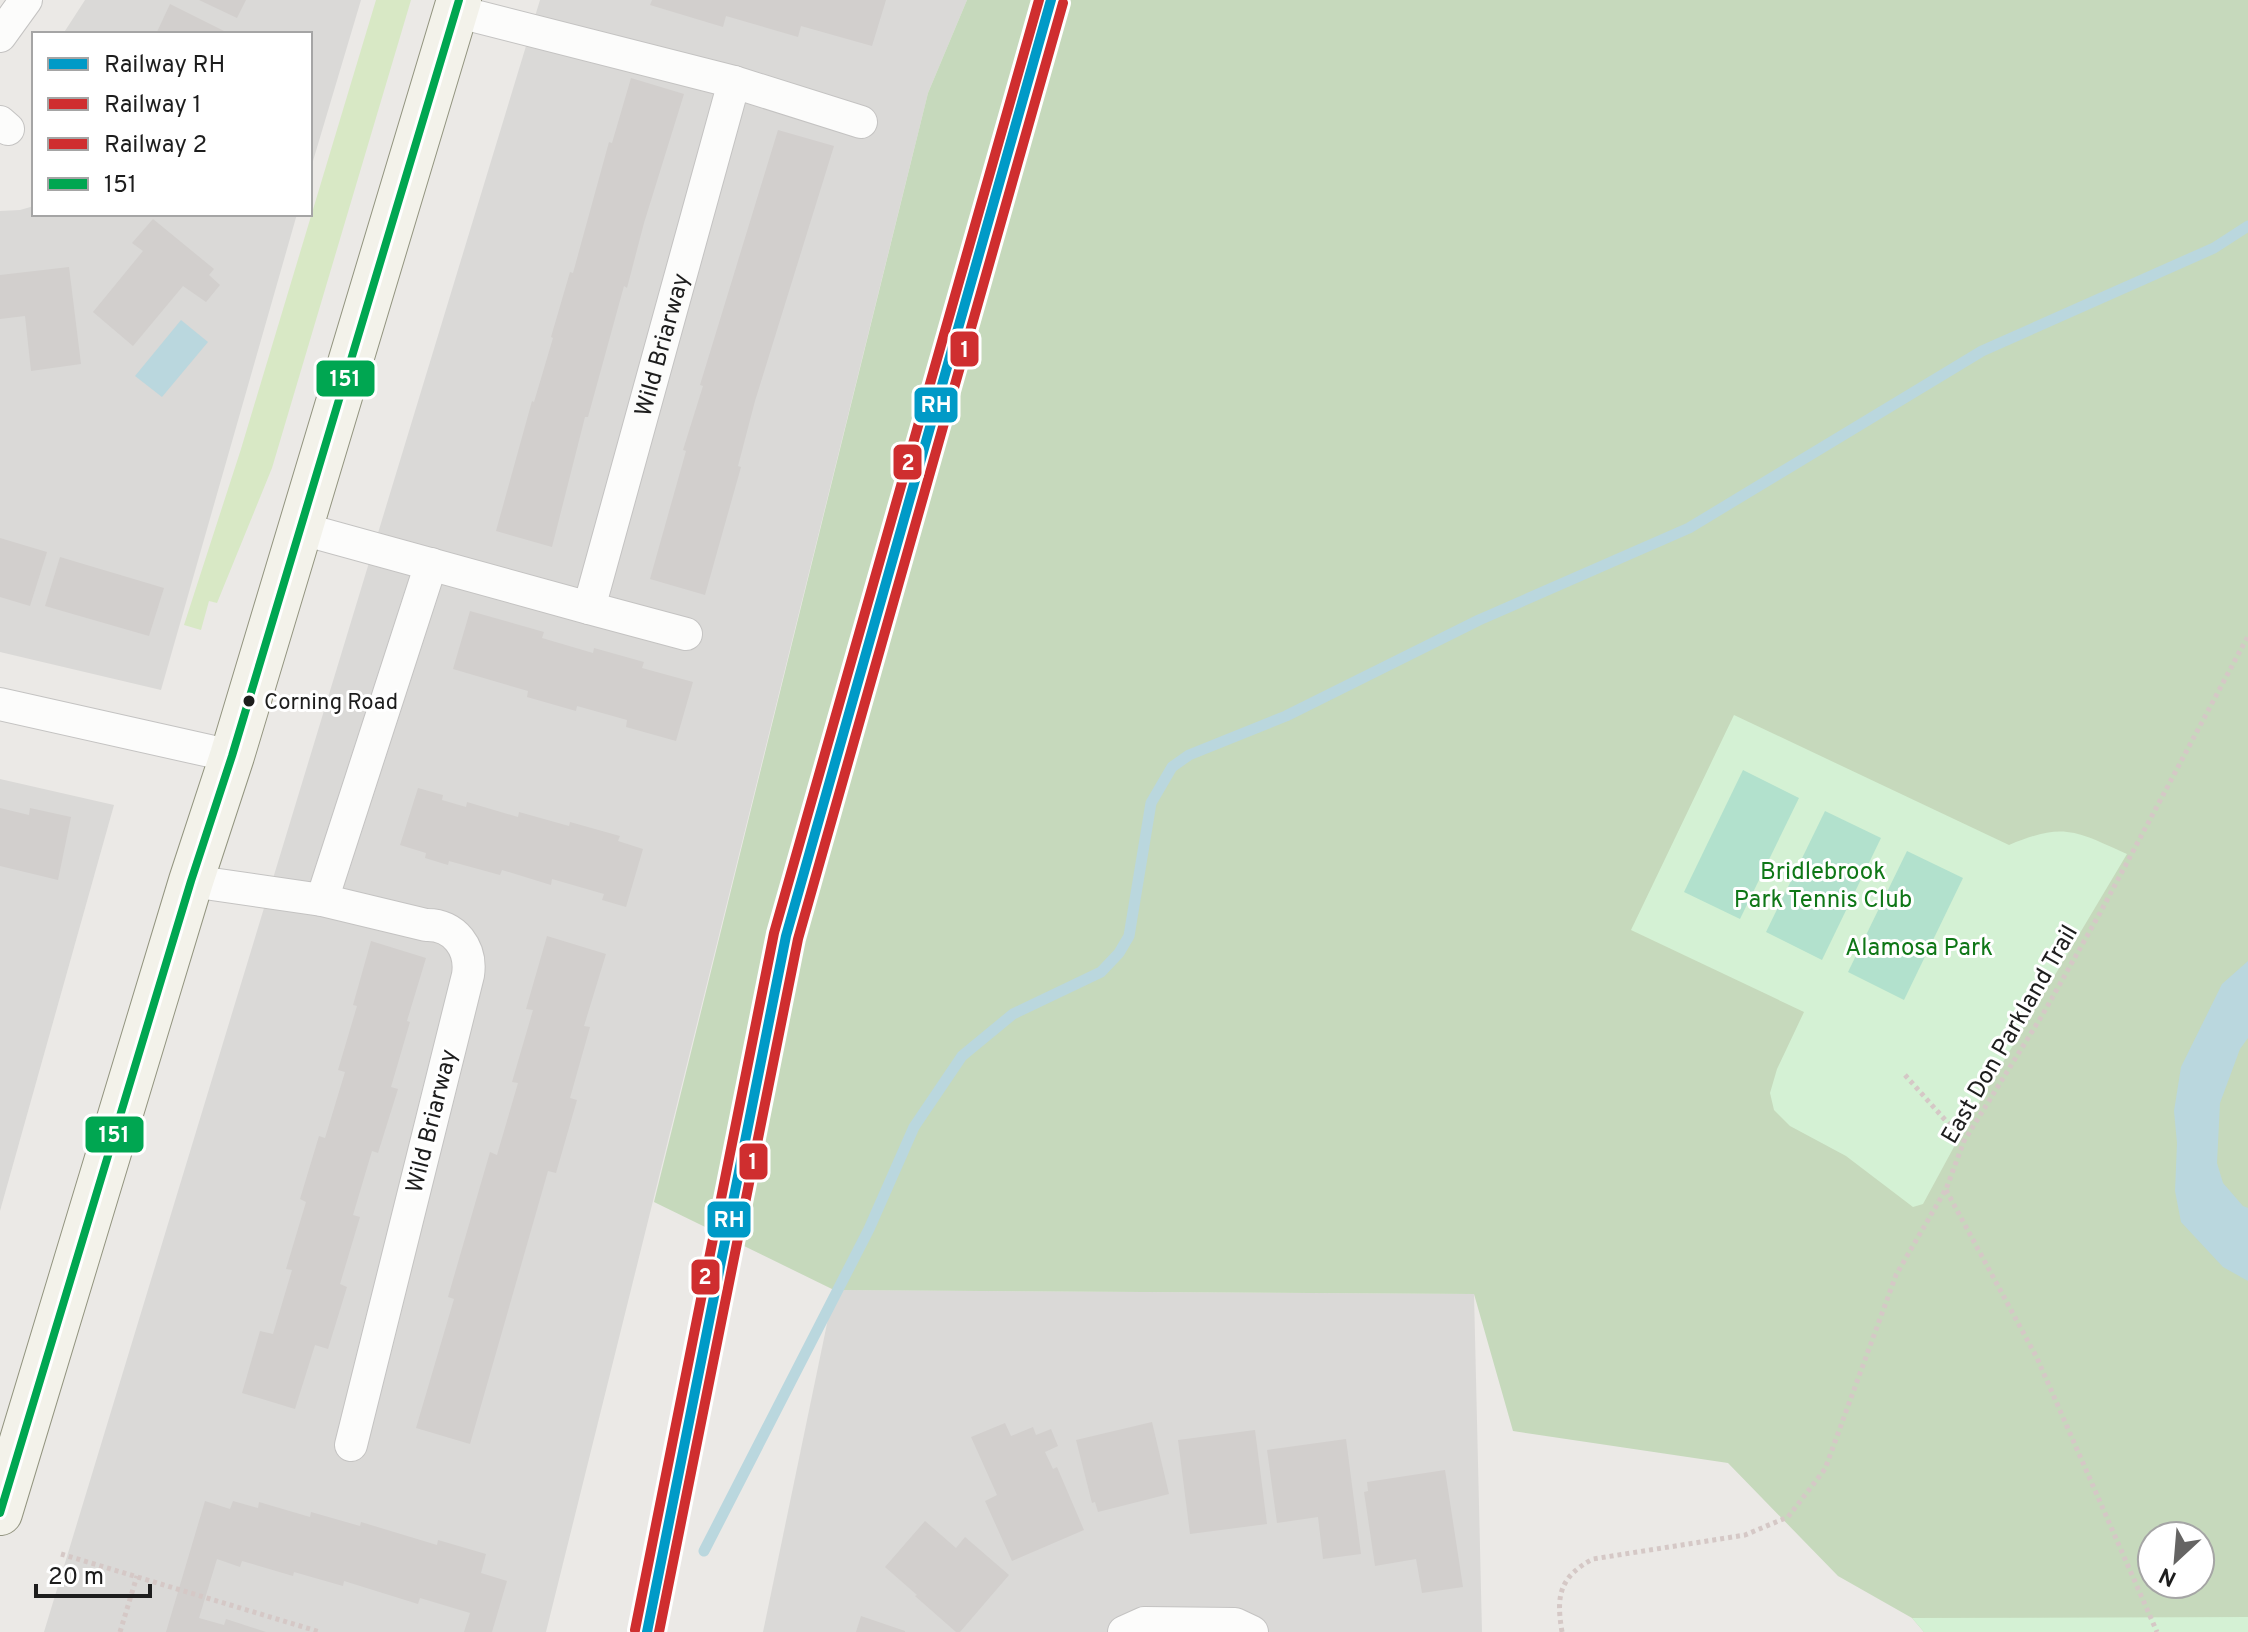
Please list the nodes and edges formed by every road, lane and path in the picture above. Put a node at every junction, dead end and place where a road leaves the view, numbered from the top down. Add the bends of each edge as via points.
1 (26, 0) edge
2 (457, 6) edge
3 (0, 36) edge
4 (734, 82) junction
5 (861, 122) dead end
6 (299, 528) junction
7 (431, 564) junction
8 (589, 608) junction
9 (686, 634) dead end
10 (2248, 636) edge
11 (0, 704) edge
12 (232, 756) junction
13 (191, 881) junction
14 (322, 900) junction
15 (1905, 1075) dead end
16 (1964, 1141) junction
17 (1946, 1189) junction
18 (351, 1445) dead end
19 (0, 1513) edge
20 (61, 1554) dead end
21 (137, 1576) junction
22 (120, 1632) edge
23 (320, 1632) edge
24 (1124, 1632) edge
25 (1252, 1632) edge
26 (1562, 1632) edge
27 (2157, 1632) edge

1 - 3 street
2 - 4 street
2 - 6 main road
4 - 5 street
4 - 8 street, Wild Briarway
6 - 7 street
6 - 12 main road
7 - 8 street
7 - 14 street
8 - 9 street
10 - 16 path, East Don Parkland Trail via 2100,913
11 - 12 street
12 - 13 main road
13 - 14 street, Wild Briarway
13 - 19 main road
14 - 18 street, Wild Briarway via 446,928 464,945 469,963
15 - 16 path
16 - 17 path, East Don Parkland Trail
17 - 26 path, East Don Parkland Trail via 1896,1275 1825,1469 1788,1517 1745,1535 1593,1559 1563,1585 1558,1606
17 - 27 path via 2037,1358
20 - 21 path
21 - 22 path
21 - 23 path
24 - 25 street via 1144,1623 1235,1624

